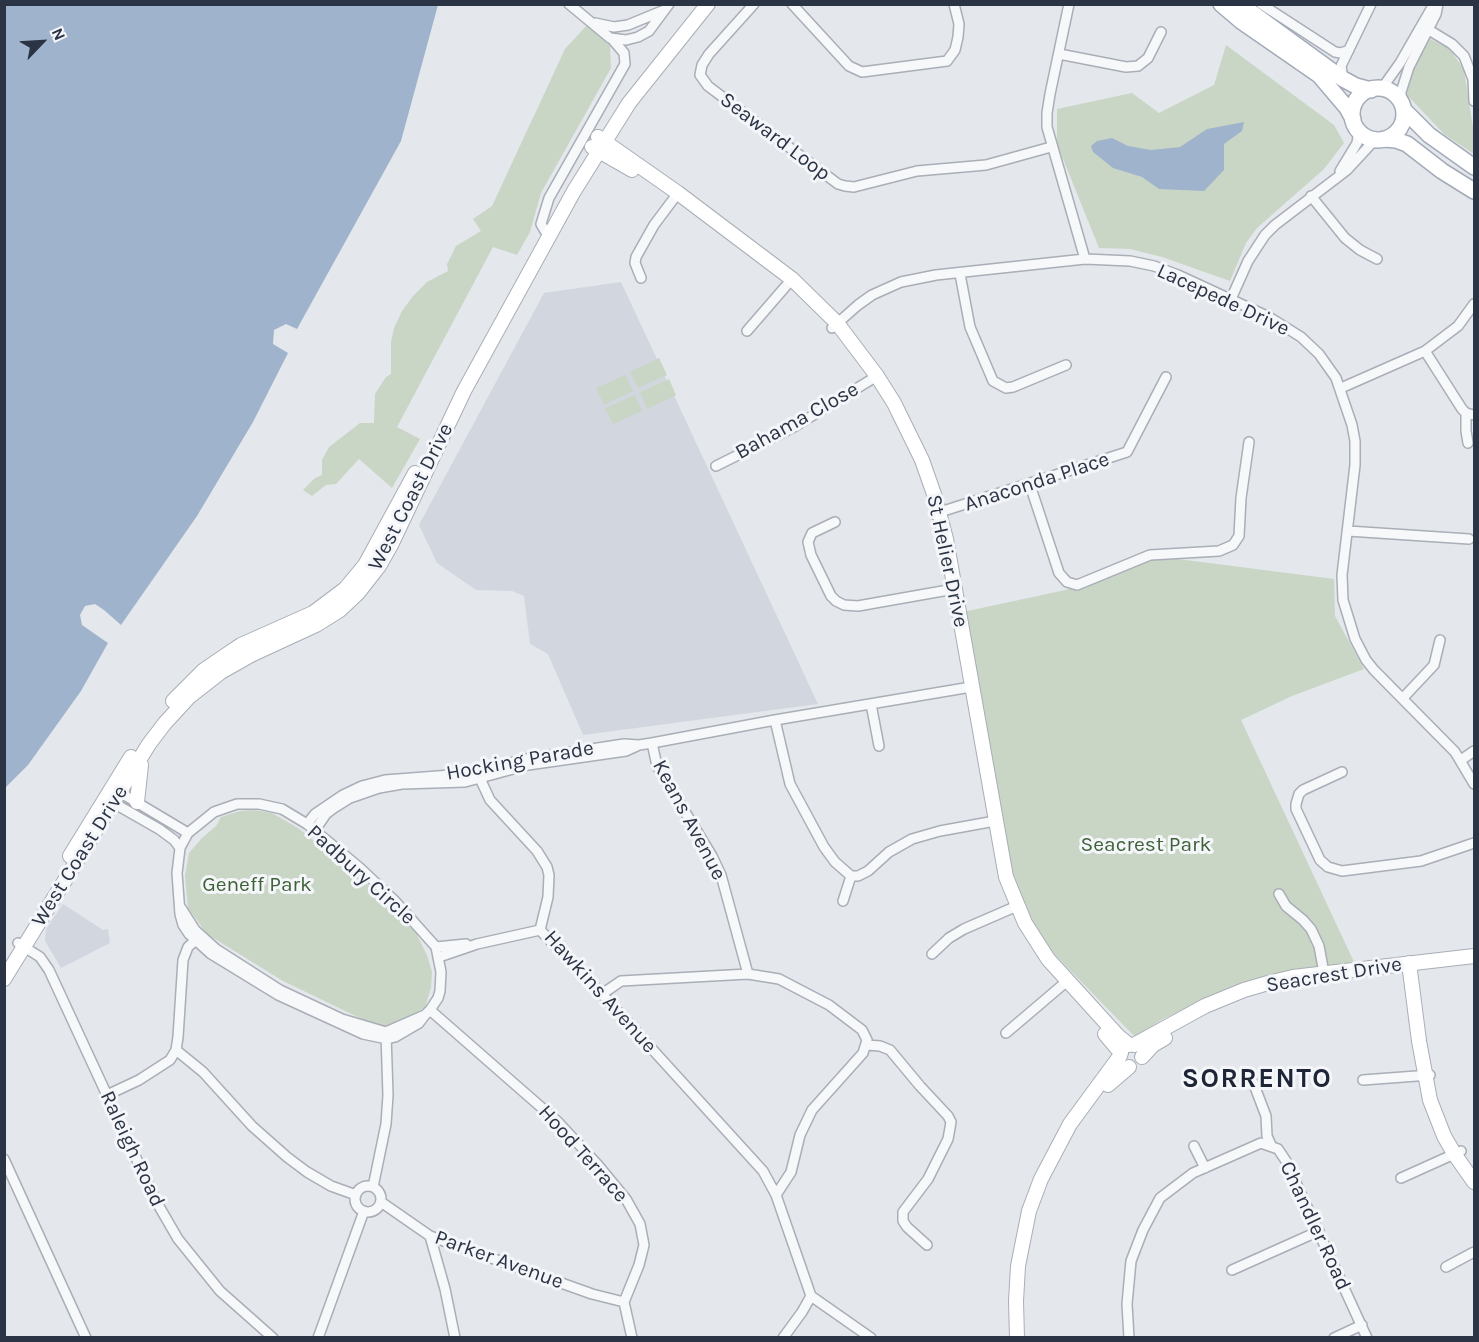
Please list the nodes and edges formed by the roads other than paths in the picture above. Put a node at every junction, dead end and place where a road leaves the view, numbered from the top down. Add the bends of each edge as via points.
1 (569, 4) edge
2 (700, 4) edge
3 (708, 4) edge
4 (754, 4) edge
5 (792, 4) edge
6 (954, 4) edge
7 (1070, 4) edge
8 (1221, 4) edge
9 (1240, 4) edge
10 (1261, 4) edge
11 (1371, 4) edge
12 (1436, 4) edge
13 (668, 7) edge
14 (593, 23) junction
15 (1424, 27) junction
16 (1161, 32) dead end
17 (613, 40) junction
18 (1349, 50) junction
19 (1059, 54) junction
20 (1474, 78) edge
21 (1343, 79) junction
22 (1374, 89) junction
23 (1474, 101) edge
24 (1402, 106) junction
25 (1356, 124) junction
26 (1381, 140) junction
27 (598, 144) junction
28 (1051, 147) junction
29 (1474, 167) edge
30 (1337, 175) junction
31 (1474, 190) edge
32 (676, 196) junction
33 (1311, 196) junction
34 (545, 231) junction
35 (1085, 259) junction
36 (1377, 259) dead end
37 (960, 274) junction
38 (641, 278) dead end
39 (789, 281) junction
40 (1230, 299) junction
41 (1474, 304) edge
42 (835, 326) junction
43 (747, 332) dead end
44 (1425, 351) junction
45 (1066, 365) dead end
46 (1166, 376) dead end
47 (874, 378) junction
48 (1341, 388) junction
49 (1470, 414) edge
50 (1249, 442) dead end
51 (1468, 443) dead end
52 (716, 466) dead end
53 (1030, 484) junction
54 (936, 514) junction
55 (835, 522) dead end
56 (1348, 531) junction
57 (1469, 539) dead end
58 (951, 590) junction
59 (1440, 640) dead end
60 (968, 687) junction
61 (1403, 698) junction
62 (871, 704) junction
63 (775, 720) junction
64 (652, 743) junction
65 (879, 746) dead end
66 (1474, 751) edge
67 (140, 760) junction
68 (1461, 760) junction
69 (1342, 772) dead end
70 (478, 775) junction
71 (1474, 784) edge
72 (113, 795) junction
73 (137, 802) junction
74 (165, 819) junction
75 (991, 822) junction
76 (311, 827) junction
77 (159, 829) junction
78 (188, 833) junction
79 (1474, 843) edge
80 (180, 848) junction
81 (851, 876) junction
82 (1280, 894) dead end
83 (843, 901) dead end
84 (1013, 908) junction
85 (540, 930) junction
86 (198, 938) junction
87 (477, 944) junction
88 (22, 945) junction
89 (436, 947) junction
90 (932, 954) dead end
91 (1474, 956) edge
92 (439, 957) junction
93 (1474, 962) edge
94 (4, 966) edge
95 (1414, 966) junction
96 (1324, 973) junction
97 (748, 974) junction
98 (4, 980) edge
99 (1064, 984) junction
100 (602, 994) junction
101 (428, 1013) junction
102 (1006, 1033) dead end
103 (386, 1035) junction
104 (866, 1041) junction
105 (176, 1050) junction
106 (1129, 1054) junction
107 (1428, 1075) junction
108 (1363, 1080) dead end
109 (1253, 1082) dead end
110 (107, 1095) junction
111 (1271, 1145) junction
112 (1194, 1146) dead end
113 (1458, 1153) junction
114 (4, 1159) edge
115 (1205, 1168) junction
116 (1474, 1170) edge
117 (1401, 1178) dead end
118 (1474, 1182) edge
119 (373, 1187) junction
120 (356, 1195) junction
121 (776, 1195) junction
122 (381, 1202) junction
123 (364, 1211) junction
124 (1319, 1231) junction
125 (430, 1236) junction
126 (927, 1245) dead end
127 (1474, 1252) edge
128 (1446, 1267) dead end
129 (1232, 1270) dead end
130 (810, 1296) junction
131 (624, 1302) junction
132 (1362, 1325) junction
133 (86, 1338) edge
134 (273, 1338) edge
135 (318, 1338) edge
136 (455, 1338) edge
137 (632, 1338) edge
138 (783, 1338) edge
139 (871, 1338) edge
140 (1017, 1338) edge
141 (1024, 1338) edge
142 (1129, 1338) edge
143 (1334, 1338) edge
144 (1368, 1338) edge

1 - 14 street
2 - 27 main road, West Coast Drive via 626,96
3 - 27 main road, West Coast Drive
4 - 28 street, Seaward Loop via 709,54 700,75 708,86 838,184 854,187 917,171 986,165
5 - 6 street via 849,66 862,72 947,61 958,37
7 - 19 street
8 - 25 main road via 1319,75
9 - 21 main road
10 - 18 street via 1335,52
11 - 18 street
12 - 15 street
13 - 14 street via 628,25
13 - 17 street via 649,31 626,40
14 - 17 street
15 - 20 street via 1460,50
15 - 22 street via 1391,77
15 - 24 street via 1401,92
16 - 19 street via 1148,58 1138,66
17 - 34 street via 624,53 625,64 549,198 542,224
18 - 21 street via 1341,66
19 - 28 street via 1047,113
20 - 23 street
21 - 22 main road
22 - 24 main road via 1391,92
22 - 25 main road via 1362,94 1355,103
24 - 26 main road via 1403,121 1398,131
24 - 29 main road via 1429,135
25 - 26 main road via 1367,138
25 - 30 street via 1357,142
26 - 30 street via 1371,144 1347,170
26 - 31 main road via 1407,144
27 - 32 main road, St Helier Drive
27 - 34 main road, West Coast Drive
27 - 67 main road, West Coast Drive via 464,391 391,545 369,579 333,615 238,662 207,682 165,723
28 - 35 street
30 - 33 street
32 - 38 street via 636,257
32 - 39 main road, St Helier Drive
33 - 36 street via 1345,238
33 - 40 street via 1265,235
34 - 72 main road, West Coast Drive via 357,576 313,613 241,645 195,678 150,729
35 - 37 street, Lacepede Drive
35 - 40 street, Lacepede Drive via 1154,266
37 - 42 street, Lacepede Drive via 919,277 885,288
37 - 45 street via 970,327 993,381 1013,387
39 - 42 main road, St Helier Drive
39 - 43 street
40 - 48 street, Lacepede Drive via 1301,337 1325,362
41 - 44 street via 1458,326
42 - 47 main road, St Helier Drive
44 - 48 street
44 - 49 street via 1453,396
46 - 53 street, Anaconda Place via 1127,452
47 - 52 street, Bahama Close via 795,427
47 - 54 main road, St Helier Drive via 913,439
48 - 56 street, Lacepede Drive via 1355,441
49 - 51 street
50 - 53 street via 1239,536 1233,546 1214,552 1150,555 1077,585 1067,582 1059,573
53 - 54 street, Anaconda Place
54 - 58 main road, St Helier Drive
55 - 58 street via 812,533 808,547 836,601 858,606
56 - 57 street
56 - 61 street, Lacepede Drive via 1342,576 1350,625 1366,660
58 - 60 main road, St Helier Drive
59 - 61 street via 1434,665
60 - 62 street, Hocking Parade
60 - 75 main road, St Helier Drive
61 - 68 street, Lacepede Drive
62 - 63 street, Hocking Parade
62 - 65 street
63 - 64 street, Hocking Parade
63 - 81 street via 790,784 824,847
64 - 70 street, Hocking Parade via 513,761
64 - 97 street, Keans Avenue via 657,766 721,875
66 - 68 street
67 - 72 main road, West Coast Drive
67 - 73 main road
68 - 71 street, Lacepede Drive
69 - 79 street via 1303,790 1296,804 1320,860 1328,867 1342,871 1421,861
70 - 76 street, Hocking Parade via 465,782 402,784 364,793 350,798
70 - 85 street, Hawkins Avenue via 490,800 547,867 548,897
72 - 73 street
72 - 77 street
72 - 88 main road, West Coast Drive
73 - 74 street
74 - 77 street
74 - 78 street
75 - 81 street via 912,839 868,871
75 - 84 main road, St Helier Drive
76 - 78 street, Padbury Circle via 282,809 247,803 214,812
76 - 89 street, Padbury Circle via 380,886
77 - 80 street
78 - 80 street, Padbury Circle
80 - 86 street, Padbury Circle via 177,873 183,925
81 - 83 street
82 - 96 street via 1286,906 1311,929
84 - 90 street via 955,933
84 - 99 main road, St Helier Drive
85 - 87 street
85 - 100 street, Hawkins Avenue
86 - 103 street, Padbury Circle via 250,979 278,995 363,1034
86 - 105 street via 188,947 183,960
87 - 89 street
87 - 92 street
88 - 94 main road, West Coast Drive
88 - 98 main road, West Coast Drive
88 - 110 street, Raleigh Road via 49,969
89 - 92 street, Padbury Circle
91 - 95 main road, Seacrest Drive
92 - 101 street, Padbury Circle via 440,991
93 - 95 main road, Seacrest Drive
95 - 96 main road, Seacrest Drive
95 - 106 main road, Seacrest Drive via 1293,984 1245,996
95 - 107 main road
96 - 106 main road, Seacrest Drive via 1244,990 1193,1012
97 - 100 street via 621,981
97 - 104 street via 785,981 829,1005 857,1026
99 - 102 street
99 - 106 main road, St Helier Drive
100 - 121 street, Hawkins Avenue via 763,1171
101 - 103 street
101 - 131 street, Hood Terrace via 558,1122 626,1199 640,1224 644,1245
103 - 119 street via 386,1124
104 - 121 street via 863,1053 812,1110 800,1135 791,1172
104 - 126 street via 890,1050 951,1122 948,1139 928,1179 903,1212 907,1227
105 - 110 street via 170,1060
105 - 120 street via 287,1157 332,1186
106 - 140 main road, Seacrest Drive via 1070,1124 1041,1179 1029,1211 1018,1266
106 - 141 main road, Seacrest Drive via 1086,1112 1041,1196 1025,1258
107 - 108 street
107 - 113 main road via 1437,1121
109 - 111 street, Chandler Road via 1266,1116
110 - 134 street, Raleigh Road via 178,1239 220,1291
111 - 115 street via 1256,1144
111 - 124 street, Chandler Road via 1286,1161
112 - 115 street
113 - 116 main road
113 - 117 street
113 - 118 main road
114 - 133 street
115 - 142 street via 1160,1198 1143,1230 1131,1261
119 - 120 street
119 - 122 street via 380,1193
120 - 123 street via 357,1206
121 - 130 street, Hawkins Avenue
122 - 123 street via 376,1210
122 - 125 street, Parker Avenue
123 - 135 street
124 - 129 street
124 - 132 street, Chandler Road
125 - 131 street, Parker Avenue via 591,1294
125 - 136 street
127 - 128 street
130 - 138 street
130 - 139 street
131 - 137 street
132 - 143 street
132 - 144 street, Chandler Road

